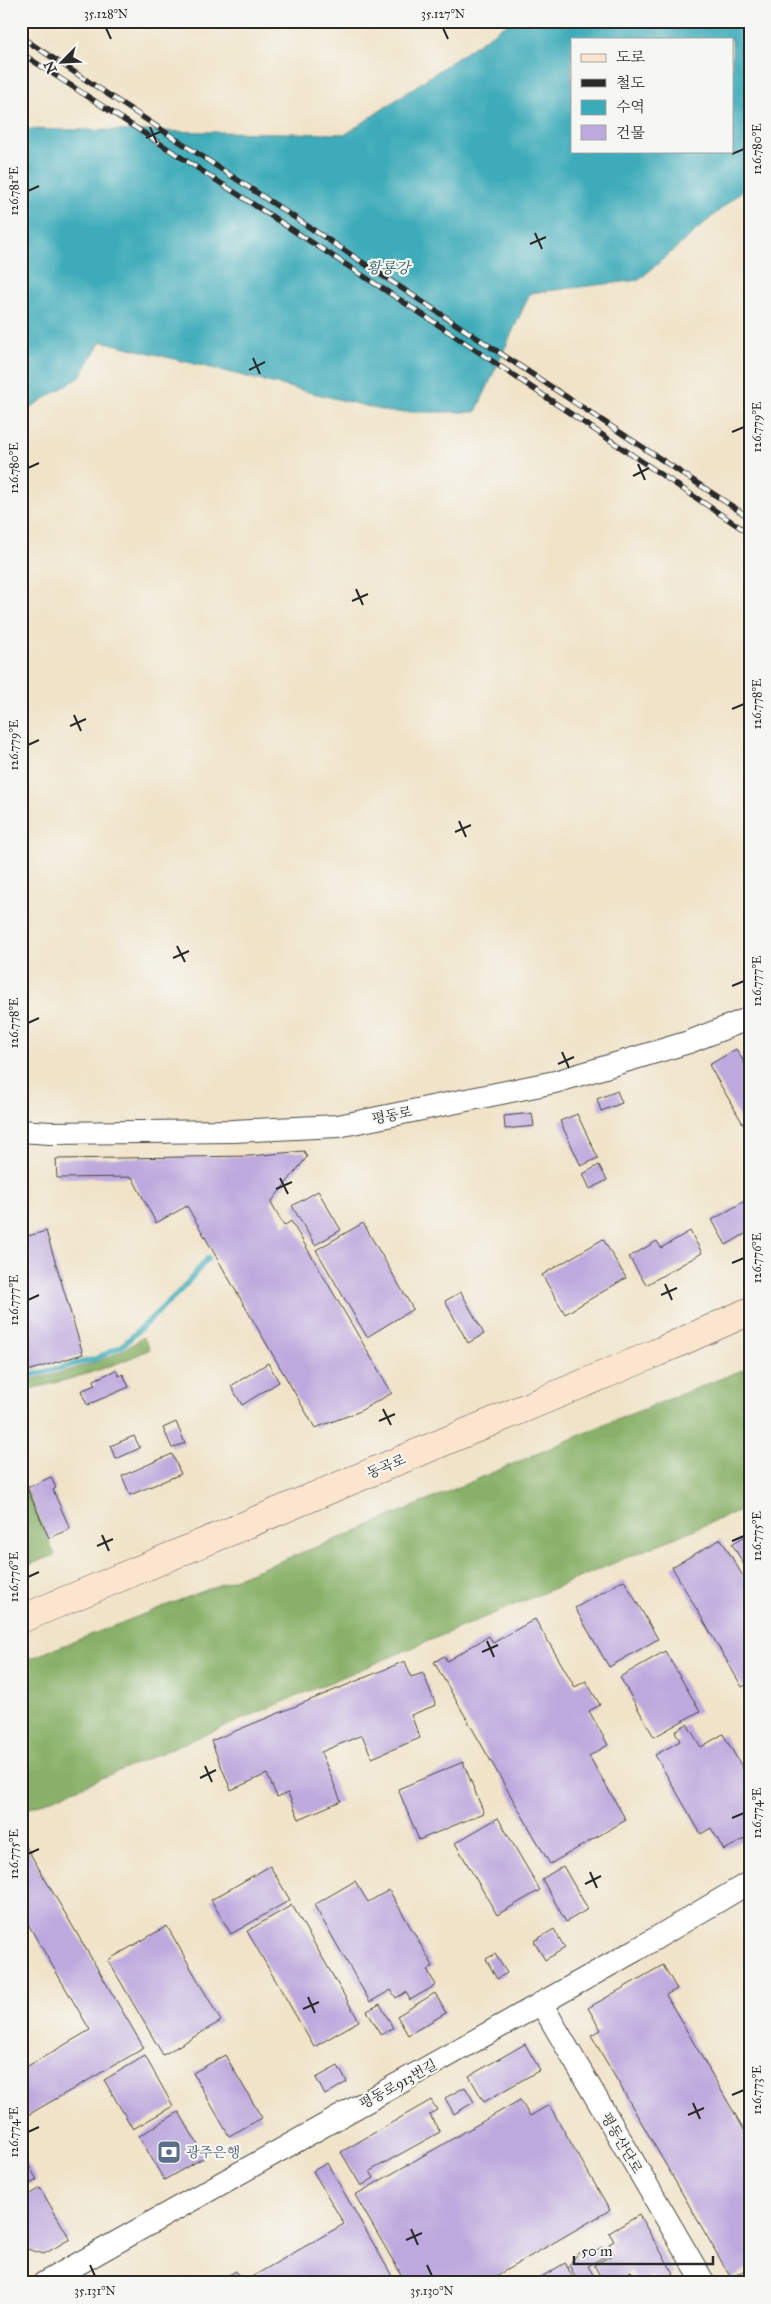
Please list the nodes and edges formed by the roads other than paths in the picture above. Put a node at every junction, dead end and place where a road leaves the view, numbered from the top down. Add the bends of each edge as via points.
1 (750, 1018) edge
2 (21, 1131) edge
3 (750, 1311) edge
4 (21, 1619) edge
5 (750, 1882) edge
6 (541, 2003) junction
7 (44, 2283) edge
8 (704, 2283) edge

1 - 2 street, 평동로 via 689,1042 555,1082 338,1126 233,1131
3 - 4 main road, 동곡로
5 - 6 street, 평동로913번길
6 - 7 street, 평동로913번길
6 - 8 street, 평동산단로

